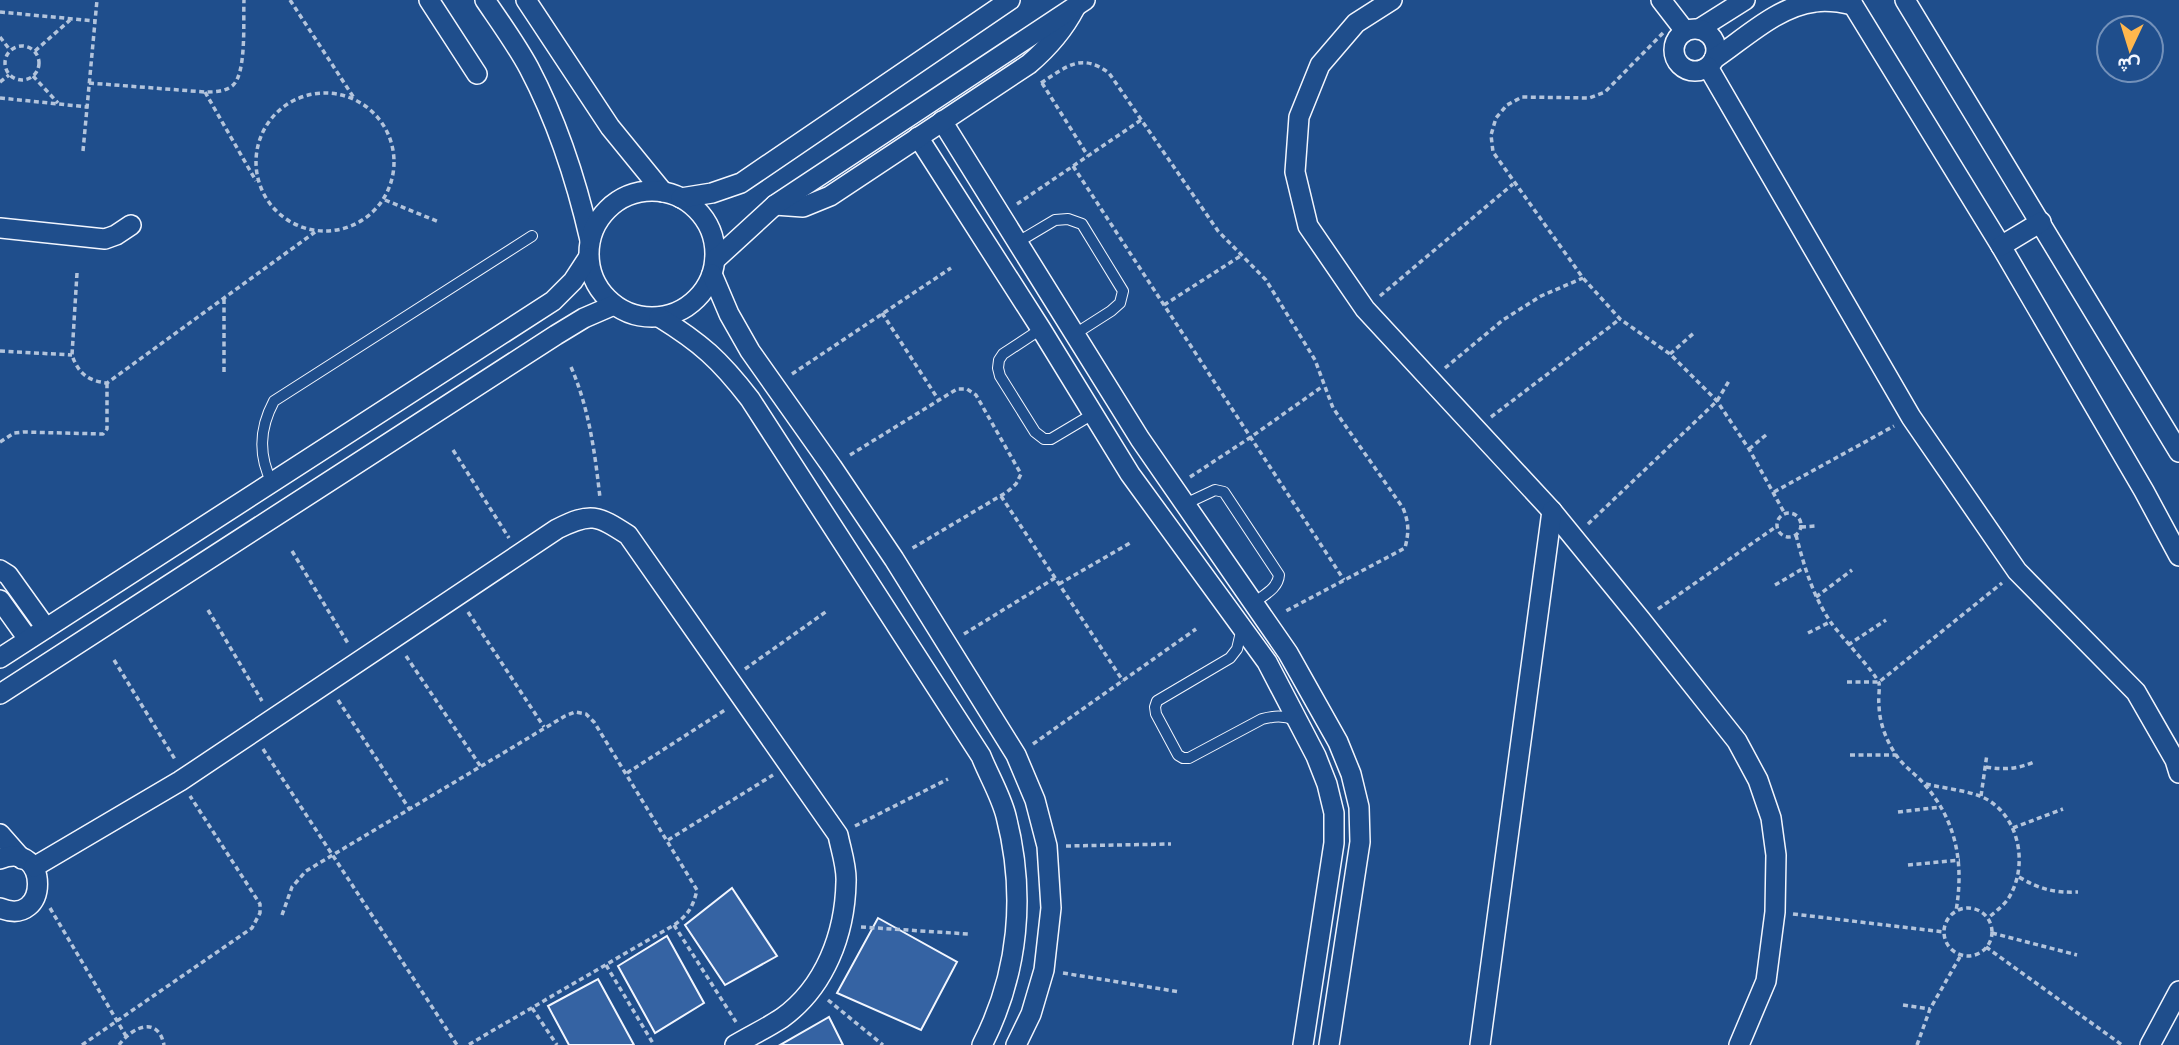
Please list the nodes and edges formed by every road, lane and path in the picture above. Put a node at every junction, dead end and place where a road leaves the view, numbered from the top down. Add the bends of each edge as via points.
1 (97, 0) edge
2 (244, 0) edge
3 (290, 0) edge
4 (429, 0) edge
5 (485, 0) edge
6 (526, 0) edge
7 (1010, 0) edge
8 (1392, 0) edge
9 (1661, 0) edge
10 (1745, 0) edge
11 (1905, 0) edge
12 (1852, 2) edge
13 (1081, 3) edge
14 (0, 12) edge
15 (71, 19) junction
16 (95, 21) junction
17 (1687, 26) junction
18 (0, 37) edge
19 (10, 50) junction
20 (35, 51) junction
21 (1711, 63) junction
22 (477, 74) dead end
23 (9, 75) junction
24 (33, 76) junction
25 (0, 82) edge
26 (89, 83) junction
27 (1042, 83) junction
28 (1031, 90) dead end
29 (205, 92) junction
30 (354, 97) junction
31 (0, 98) edge
32 (59, 104) junction
33 (88, 107) junction
34 (1141, 120) junction
35 (942, 121) junction
36 (918, 137) junction
37 (83, 151) dead end
38 (1088, 156) junction
39 (1073, 166) junction
40 (257, 183) junction
41 (1513, 183) junction
42 (672, 195) junction
43 (385, 200) junction
44 (775, 205) junction
45 (1000, 215) junction
46 (439, 222) dead end
47 (2041, 222) junction
48 (131, 225) dead end
49 (0, 228) edge
50 (315, 232) junction
51 (532, 236) dead end
52 (1018, 242) junction
53 (2001, 246) junction
54 (589, 249) junction
55 (1242, 255) junction
56 (713, 267) junction
57 (951, 268) dead end
58 (77, 273) dead end
59 (1583, 278) junction
60 (224, 299) junction
61 (614, 305) junction
62 (1164, 305) junction
63 (1365, 309) junction
64 (882, 313) junction
65 (659, 317) junction
66 (1619, 319) junction
67 (1041, 329) junction
68 (1695, 332) dead end
69 (1075, 334) junction
70 (0, 351) edge
71 (1670, 354) junction
72 (72, 355) junction
73 (571, 367) dead end
74 (224, 372) dead end
75 (1430, 380) junction
76 (1729, 381) dead end
77 (107, 383) junction
78 (776, 385) junction
79 (1323, 386) junction
80 (938, 399) junction
81 (1717, 401) junction
82 (1093, 414) junction
83 (1911, 417) junction
84 (1475, 429) junction
85 (1766, 435) dead end
86 (1251, 438) junction
87 (0, 442) edge
88 (1749, 449) junction
89 (453, 450) dead end
90 (2179, 452) edge
91 (832, 467) junction
92 (272, 482) junction
93 (1174, 488) junction
94 (1773, 492) junction
95 (1001, 495) junction
96 (1185, 504) junction
97 (1552, 511) junction
98 (1785, 514) junction
99 (602, 519) junction
100 (1777, 526) junction
101 (1816, 526) dead end
102 (1801, 527) junction
103 (1796, 535) junction
104 (1574, 537) junction
105 (1130, 543) dead end
106 (292, 551) dead end
107 (520, 555) junction
108 (2179, 556) edge
109 (894, 559) junction
110 (1804, 568) junction
111 (0, 570) edge
112 (1852, 570) dead end
113 (2017, 571) junction
114 (1055, 578) junction
115 (1344, 580) junction
116 (1059, 584) junction
117 (1774, 585) dead end
118 (457, 597) junction
119 (1816, 597) junction
120 (0, 600) edge
121 (1254, 603) junction
122 (208, 610) dead end
123 (827, 611) dead end
124 (1641, 620) junction
125 (1885, 620) dead end
126 (1237, 622) junction
127 (1266, 622) junction
128 (1830, 622) junction
129 (46, 628) junction
130 (1196, 629) dead end
131 (1808, 634) dead end
132 (394, 638) junction
133 (28, 639) junction
134 (947, 644) junction
135 (1848, 645) junction
136 (0, 658) edge
137 (114, 660) dead end
138 (359, 662) junction
139 (729, 681) junction
140 (1123, 681) junction
141 (1847, 682) dead end
142 (1879, 682) junction
143 (327, 683) junction
144 (0, 694) edge
145 (742, 700) junction
146 (273, 719) junction
147 (1297, 721) junction
148 (544, 727) junction
149 (252, 733) junction
150 (1987, 754) dead end
151 (1016, 755) junction
152 (1850, 755) dead end
153 (1896, 755) junction
154 (2034, 762) dead end
155 (789, 765) junction
156 (481, 767) junction
157 (1986, 767) junction
158 (627, 773) junction
159 (2179, 773) edge
160 (183, 779) junction
161 (947, 779) dead end
162 (1924, 783) junction
163 (1981, 796) junction
164 (1941, 807) junction
165 (410, 810) junction
166 (2063, 810) dead end
167 (1898, 812) dead end
168 (2013, 828) junction
169 (0, 834) edge
170 (838, 835) junction
171 (668, 840) junction
172 (1171, 844) dead end
173 (1047, 846) junction
174 (334, 854) junction
175 (0, 859) edge
176 (1960, 860) junction
177 (28, 863) junction
178 (1908, 865) dead end
179 (2019, 877) junction
180 (39, 888) junction
181 (2078, 892) dead end
182 (0, 908) edge
183 (1956, 911) junction
184 (1775, 912) junction
185 (282, 915) dead end
186 (1988, 918) junction
187 (674, 925) junction
188 (842, 925) junction
189 (1944, 932) junction
190 (1992, 933) junction
191 (968, 934) dead end
192 (1986, 947) junction
193 (1961, 955) junction
194 (2077, 955) dead end
195 (606, 965) junction
196 (1044, 970) junction
197 (813, 987) junction
198 (2179, 991) edge
199 (1180, 992) dead end
200 (1903, 1005) dead end
201 (532, 1008) junction
202 (1930, 1009) junction
203 (116, 1022) junction
204 (126, 1036) junction
205 (741, 1042) edge
206 (82, 1045) edge
207 (119, 1045) edge
208 (164, 1045) edge
209 (457, 1045) edge
210 (468, 1045) edge
211 (556, 1045) edge
212 (654, 1045) edge
213 (883, 1045) edge
214 (982, 1045) edge
215 (1016, 1045) edge
216 (1303, 1045) edge
217 (1329, 1045) edge
218 (1480, 1045) edge
219 (1739, 1045) edge
220 (1917, 1045) edge
221 (2122, 1045) edge
222 (2150, 1045) edge

1 - 16 path
2 - 29 path via 241,74 232,86
3 - 30 path
4 - 22 street
5 - 54 street via 527,65 566,150 580,194
6 - 42 street via 610,127
7 - 42 street via 741,183 712,193
8 - 63 street via 1356,23 1321,65 1300,117 1295,172 1308,226
9 - 17 street
10 - 17 street
11 - 47 street
12 - 21 street via 1812,2 1780,14
12 - 53 street
13 - 35 street via 1049,48
13 - 44 street
14 - 15 path
15 - 16 path
15 - 20 path
16 - 26 path
17 - 21 street via 1712,37 1716,52
17 - 21 street via 1674,47 1680,65 1699,71
17 - 41 path via 1605,92 1588,98 1522,97 1507,105 1496,118 1491,135 1493,152
18 - 19 path
19 - 20 path via 23,46
19 - 23 path via 5,62
20 - 24 path via 39,64
21 - 83 street
23 - 24 path via 21,80
23 - 25 path
24 - 32 path
26 - 29 path
26 - 33 path
27 - 28 path
27 - 34 path via 1070,64 1098,64
27 - 38 path
29 - 40 path
30 - 40 path via 314,92 278,109 256,143
30 - 43 path via 384,124 396,162
31 - 32 path
32 - 33 path
33 - 37 path
34 - 38 path
34 - 55 path via 1218,231
35 - 36 street
35 - 45 street
36 - 44 street via 817,203
36 - 67 street
38 - 39 path
39 - 45 path
39 - 62 path
40 - 50 path via 279,216
41 - 59 path
41 - 63 path
42 - 54 street via 639,193 617,202 600,218
42 - 56 street via 701,214 712,235
43 - 46 path
43 - 50 path via 366,219 342,231
44 - 56 street
45 - 52 street
47 - 53 street
47 - 90 street
48 - 49 street via 105,239
50 - 60 path
51 - 92 lane via 274,401 261,442
52 - 69 street
52 - 69 lane via 1055,220 1082,224 1123,291 1120,303
53 - 108 street
54 - 61 street via 596,284
54 - 92 street via 573,281 553,301
55 - 62 path
55 - 79 path via 1266,280 1315,360
56 - 65 street via 700,295 682,310
56 - 78 street via 729,314
57 - 64 path
58 - 72 path
59 - 66 path
59 - 75 path via 1541,296 1503,320
60 - 74 path
60 - 77 path
61 - 65 street via 628,313
61 - 144 street via 556,335
62 - 86 path
63 - 75 street
64 - 78 path
64 - 80 path
65 - 214 street via 694,338 725,366 750,399 981,756 1005,814 1017,874 1017,937 1009,980
66 - 71 path
66 - 84 path
67 - 82 street
67 - 82 lane via 1003,354 1000,376 1044,439
68 - 71 path
69 - 93 street
70 - 72 path
71 - 81 path
72 - 77 path via 85,377
73 - 99 path via 590,428
75 - 84 street
76 - 81 path
77 - 87 path via 107,429 103,434 23,432
78 - 91 street
79 - 86 path
79 - 115 path via 1408,521 1405,548
80 - 91 path
80 - 95 path via 957,388 976,395 1021,474
81 - 88 path
81 - 104 path
82 - 126 street via 1130,474
83 - 94 path
83 - 113 street
84 - 97 street
85 - 88 path
86 - 93 path
86 - 115 path
88 - 94 path
89 - 107 path
91 - 109 street
92 - 129 street
93 - 96 street
94 - 98 path
95 - 109 path
95 - 114 path
96 - 121 street
96 - 121 lane via 1215,490 1224,492 1279,575 1273,588
97 - 104 street
97 - 218 street
98 - 100 path
98 - 102 path via 1799,518
99 - 107 street via 578,519
99 - 139 street via 628,535
100 - 103 path via 1784,536
100 - 124 path
101 - 102 path
102 - 103 path
103 - 110 path
104 - 124 street
105 - 116 path
106 - 138 path
107 - 118 street
109 - 134 street
110 - 117 path
110 - 119 path
111 - 129 street
112 - 119 path
113 - 142 path
113 - 159 street via 2136,692
114 - 116 path
114 - 134 path
115 - 127 path
116 - 140 path
118 - 132 street
118 - 148 path
119 - 128 path
120 - 133 street
121 - 126 street
121 - 127 street
122 - 146 path
123 - 139 path
124 - 184 street via 1737,741 1758,780 1771,818 1776,855
125 - 135 path
126 - 147 street via 1267,662
126 - 147 lane via 1241,639 1230,658 1157,701 1156,714 1178,755 1189,758 1262,719 1285,716
127 - 217 street via 1338,742 1359,807 1360,842
128 - 131 path
128 - 135 path
129 - 133 street
130 - 140 path
132 - 138 street
132 - 156 path
133 - 136 street
134 - 151 street
135 - 142 path
137 - 160 path
138 - 143 street
139 - 145 street
140 - 151 path
141 - 142 path
142 - 153 path via 1878,707
143 - 146 street
143 - 165 path
145 - 155 street
145 - 158 path
146 - 149 street
147 - 216 street via 1327,784 1334,813 1334,843
148 - 156 path
148 - 158 path via 575,712 586,714
149 - 160 street
149 - 174 path
150 - 157 path
151 - 173 street
152 - 153 path
153 - 162 path
154 - 157 path via 2002,770
155 - 170 street
155 - 171 path
156 - 165 path
157 - 163 path
158 - 171 path
160 - 177 street
160 - 203 path via 260,904 260,913 252,928
161 - 170 path
162 - 163 path
162 - 164 path
163 - 168 path via 2000,809
164 - 167 path
164 - 176 path
165 - 174 path
166 - 168 path
168 - 179 path via 2020,852
169 - 177 street
170 - 188 street via 847,880
171 - 187 path via 697,890 690,911
172 - 173 path
173 - 196 street via 1051,908
174 - 185 path via 298,878
174 - 209 path
175 - 177 street via 13,857
176 - 178 path
176 - 183 path
177 - 180 street via 38,877
179 - 181 path via 2037,888
179 - 186 path via 2007,900
180 - 182 street via 26,907 16,911
180 - 203 path
183 - 186 path via 1977,909
183 - 189 path
184 - 189 path
184 - 219 street via 1766,981
186 - 190 path
187 - 195 path
187 - 205 path
188 - 191 path
188 - 197 street via 831,958
189 - 193 path via 1948,945
190 - 192 path
190 - 194 path
192 - 193 path via 1974,955
192 - 221 path
193 - 202 path
195 - 201 path
195 - 212 path
196 - 199 path
196 - 215 street
197 - 205 street via 783,1017
197 - 213 path
198 - 222 street
200 - 202 path
201 - 210 path
201 - 211 path
202 - 220 path
203 - 204 path
203 - 206 path
204 - 207 path
204 - 208 path via 144,1026 154,1028

